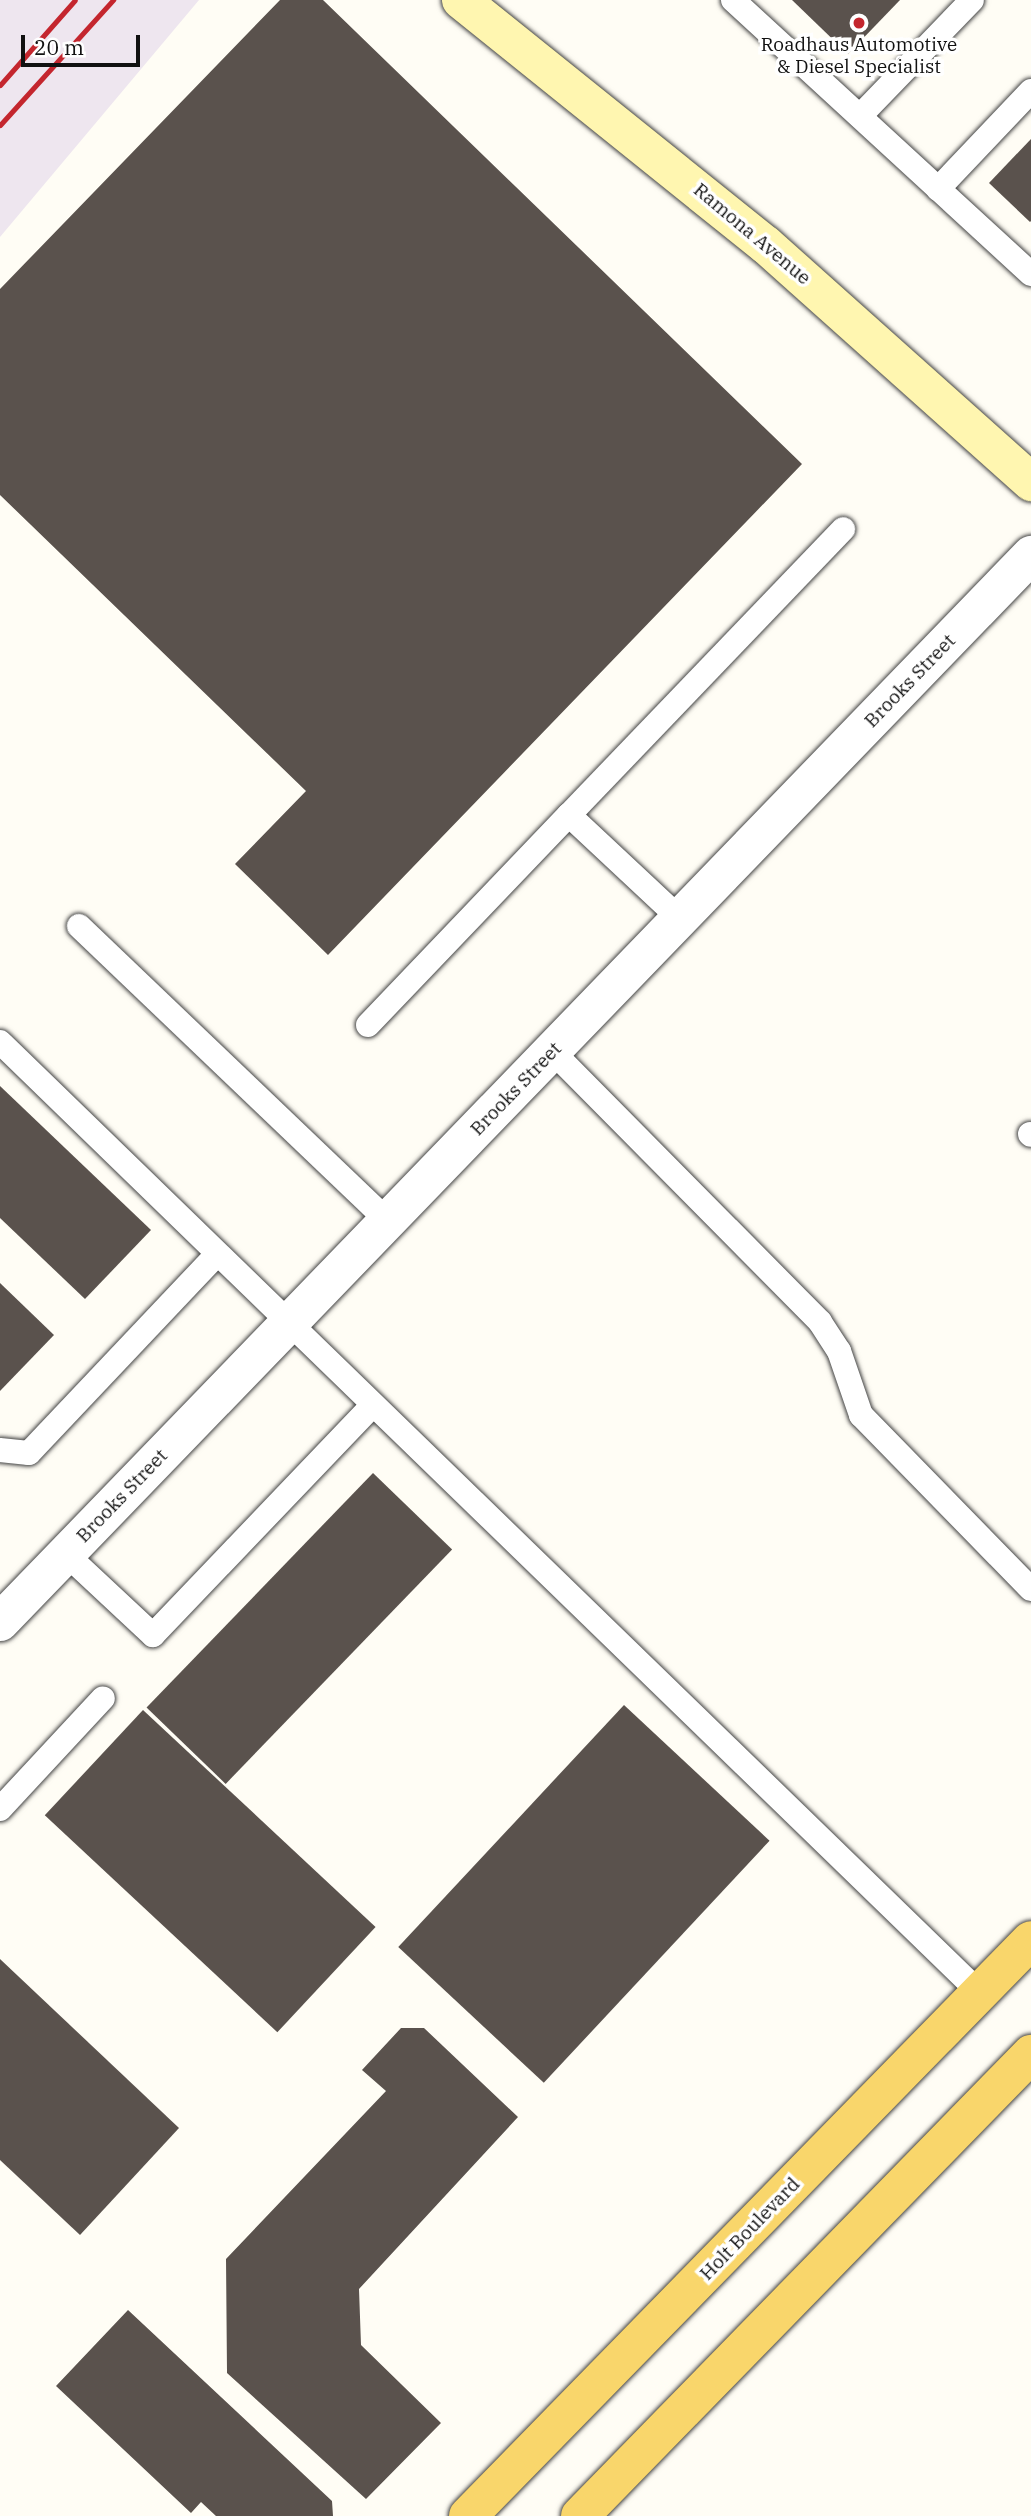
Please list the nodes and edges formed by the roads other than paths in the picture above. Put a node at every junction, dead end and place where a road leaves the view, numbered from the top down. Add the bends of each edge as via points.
1 (461, 0) edge
2 (733, 0) edge
3 (972, 0) edge
4 (1031, 90) edge
5 (860, 116) junction
6 (938, 188) junction
7 (1031, 274) edge
8 (1031, 482) edge
9 (844, 529) dead end
10 (1031, 555) edge
11 (569, 815) junction
12 (680, 919) junction
13 (79, 926) dead end
14 (368, 1025) dead end
15 (0, 1042) edge
16 (552, 1051) junction
17 (388, 1221) junction
18 (217, 1254) junction
19 (289, 1324) junction
20 (373, 1405) junction
21 (0, 1450) edge
22 (66, 1554) junction
23 (1031, 1589) edge
24 (0, 1622) edge
25 (103, 1698) dead end
26 (0, 1809) edge
27 (1031, 1940) edge
28 (980, 1993) junction
29 (1031, 2054) edge
30 (468, 2516) edge
31 (580, 2516) edge

1 - 8 main road, Ramona Avenue via 766,245
2 - 5 lane
3 - 5 lane
4 - 6 lane
5 - 6 lane
6 - 7 lane
9 - 11 lane
10 - 12 street, Brooks Street
11 - 12 lane
11 - 14 lane
12 - 16 street, Brooks Street
13 - 17 lane
15 - 18 lane
16 - 17 street, Brooks Street
16 - 23 lane via 820,1322 839,1350 862,1415
17 - 19 street, Brooks Street
18 - 19 lane
18 - 21 lane via 29,1453
19 - 20 lane
19 - 22 street, Brooks Street
20 - 22 lane via 153,1635
20 - 28 lane
22 - 24 street, Brooks Street
25 - 26 lane
27 - 28 main road, Holt Boulevard
28 - 30 main road, Holt Boulevard
29 - 31 main road

